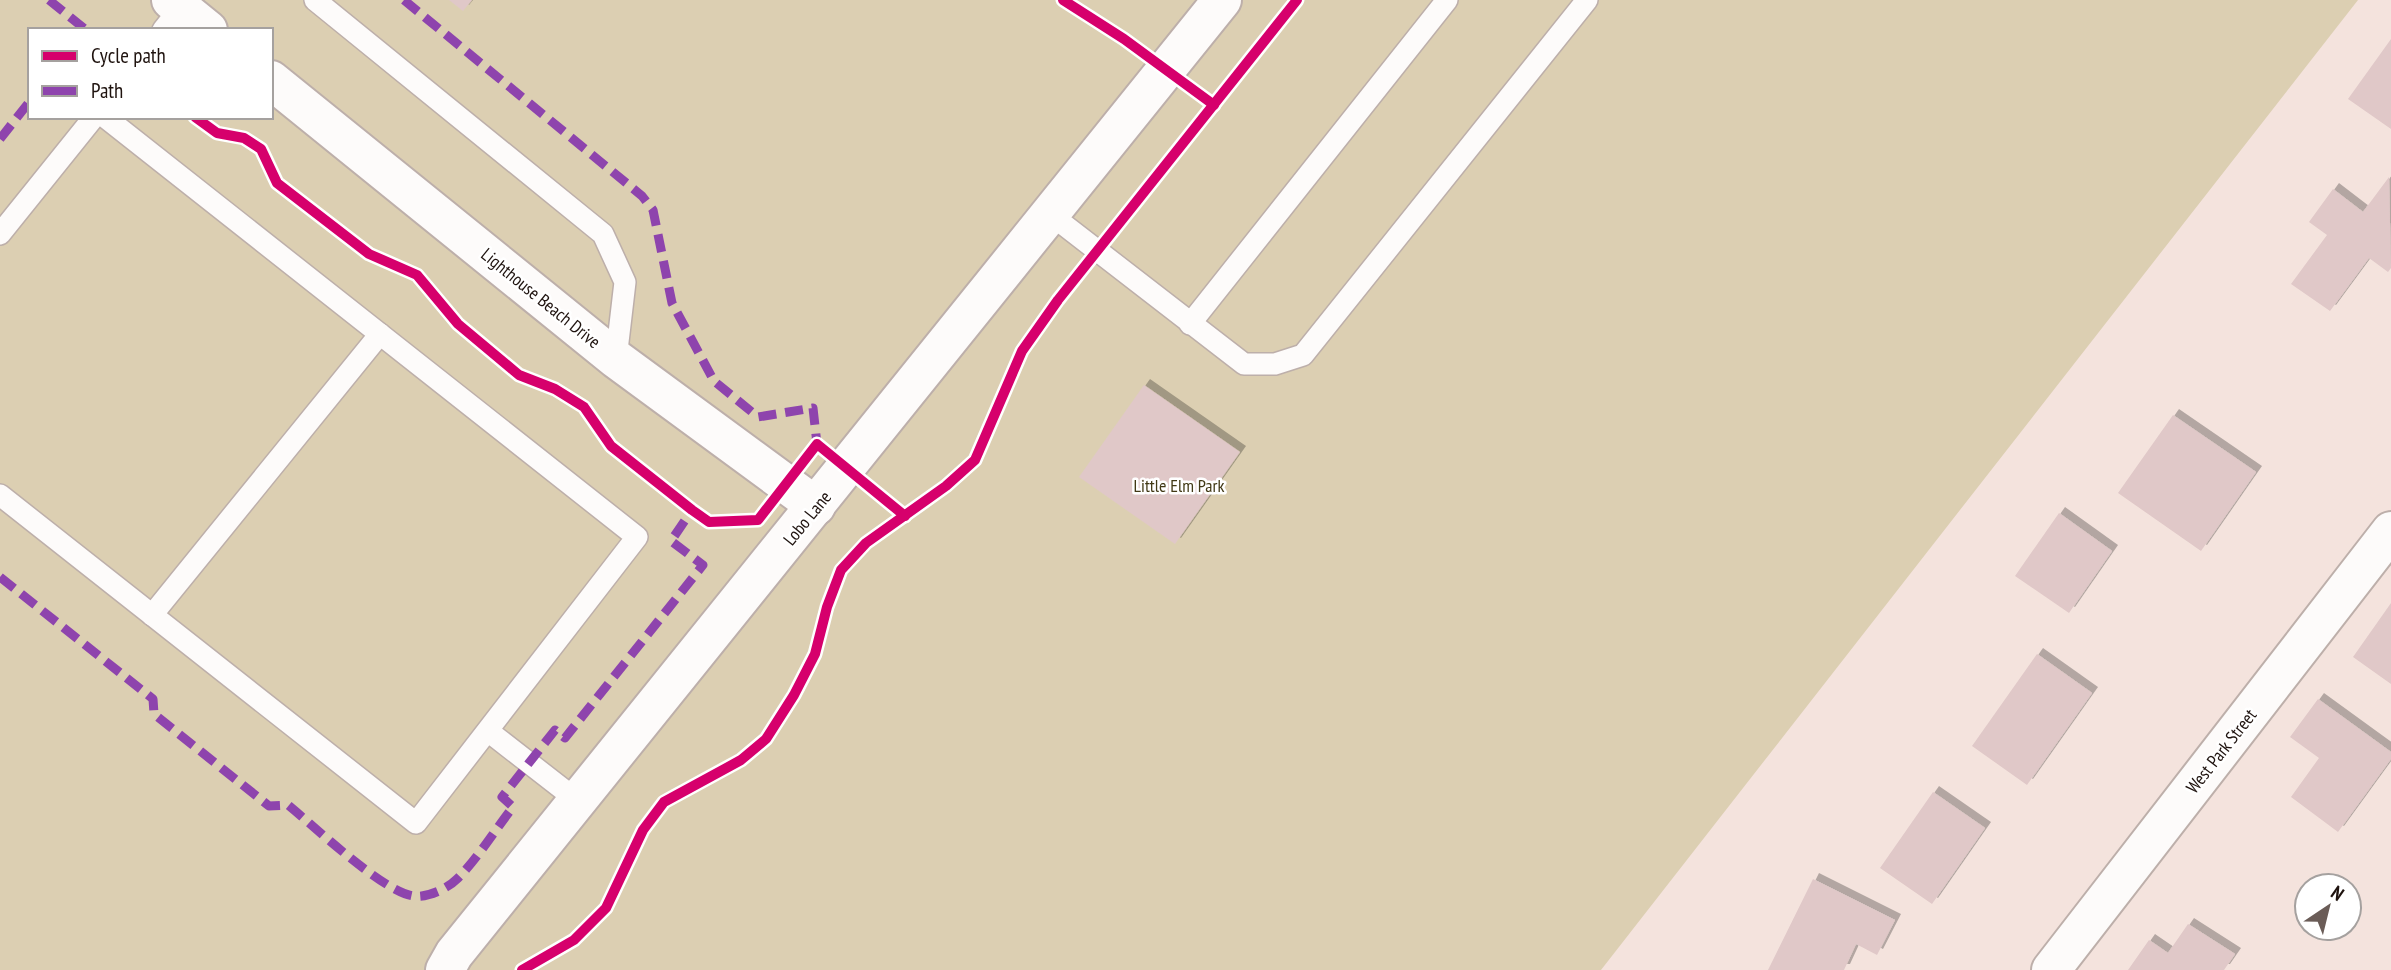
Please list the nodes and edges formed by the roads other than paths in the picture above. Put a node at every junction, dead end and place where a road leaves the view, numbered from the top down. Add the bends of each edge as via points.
1 (315, 0) edge
2 (1222, 0) edge
3 (1447, 0) edge
4 (1587, 0) edge
5 (273, 82) edge
6 (92, 119) edge
7 (108, 119) edge
8 (1050, 214) junction
9 (0, 234) edge
10 (1190, 324) junction
11 (380, 334) junction
12 (616, 359) junction
13 (0, 495) edge
14 (816, 506) junction
15 (2391, 531) edge
16 (152, 615) junction
17 (488, 731) junction
18 (578, 801) junction
19 (445, 970) edge
20 (2051, 970) edge

1 - 12 lane via 603,234 625,282
2 - 8 street, Lobo Lane
3 - 10 lane
4 - 10 lane via 1303,355 1275,364 1244,364
5 - 12 street, Lighthouse Beach Drive
6 - 9 lane
7 - 11 lane
8 - 10 lane
8 - 14 street, Lobo Lane
11 - 16 lane
11 - 17 lane via 637,537
12 - 14 street, Lighthouse Beach Drive
13 - 16 lane
14 - 18 street, Lobo Lane
15 - 20 street, West Park Street
16 - 17 lane via 416,823
17 - 18 lane
18 - 19 street, Lobo Lane

